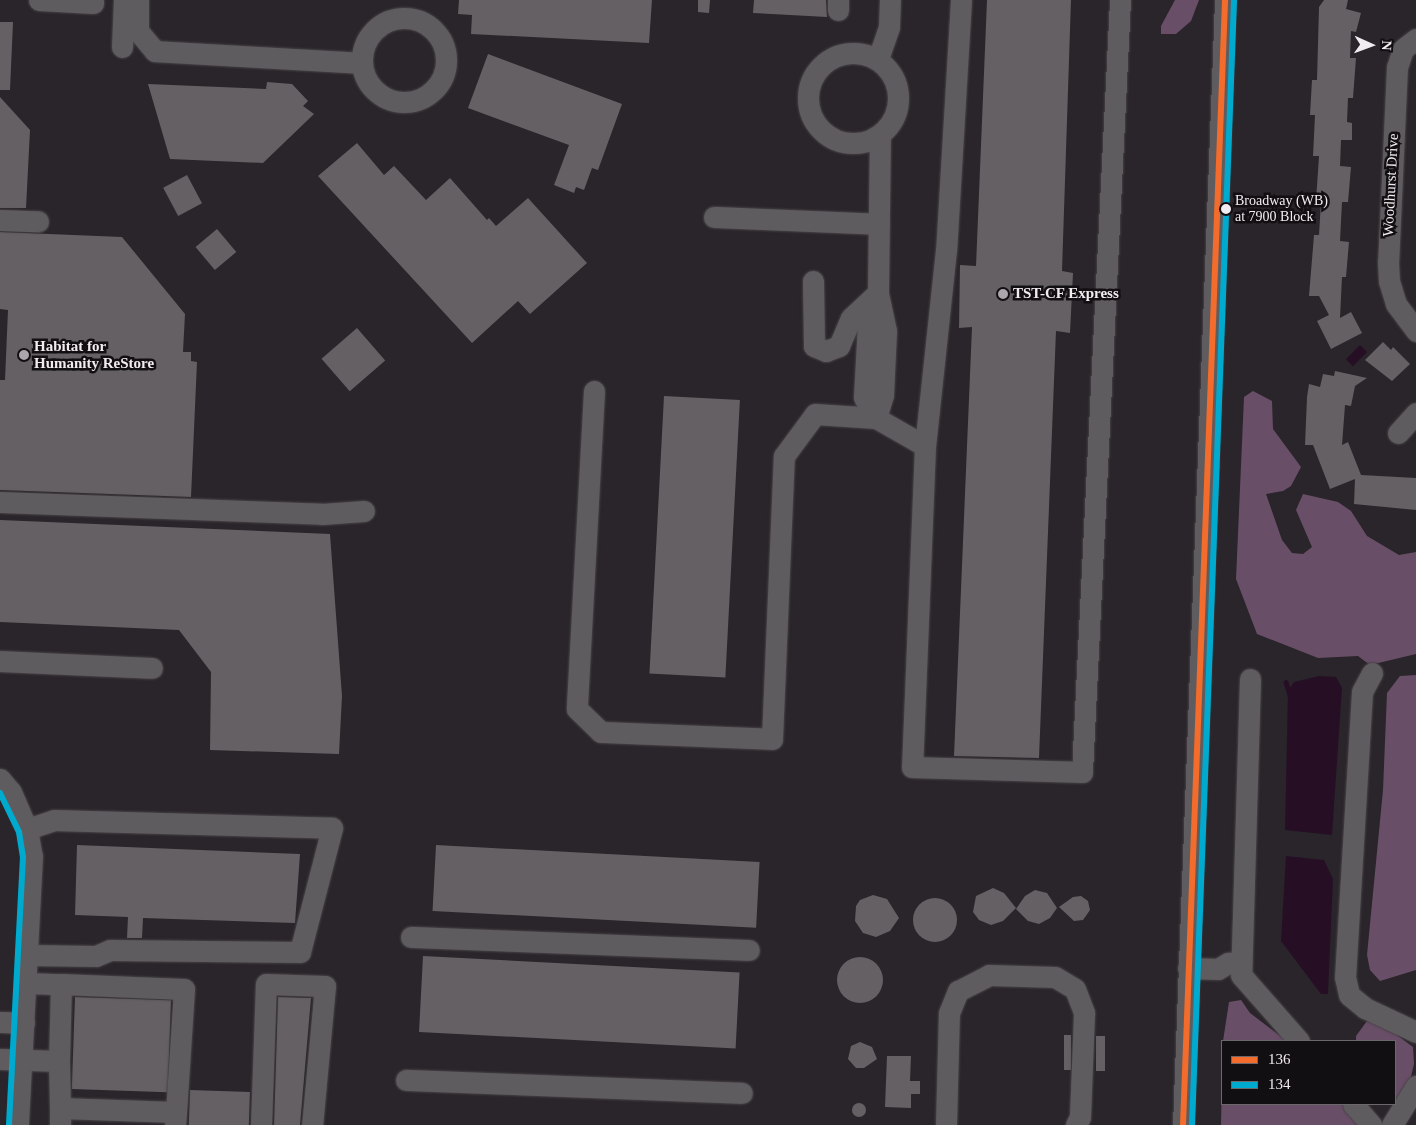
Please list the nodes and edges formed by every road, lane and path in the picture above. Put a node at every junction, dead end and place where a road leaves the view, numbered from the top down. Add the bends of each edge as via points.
1 (39, 0) edge
2 (93, 0) edge
3 (124, 0) edge
4 (138, 0) edge
5 (890, 0) edge
6 (961, 0) edge
7 (1120, 0) edge
8 (1225, 0) edge
9 (401, 9) edge
10 (1416, 39) edge
11 (122, 47) dead end
12 (878, 59) junction
13 (362, 63) junction
14 (880, 135) junction
15 (714, 217) dead end
16 (0, 220) edge
17 (38, 221) dead end
18 (879, 224) junction
19 (813, 281) dead end
20 (878, 293) junction
21 (1416, 331) edge
22 (594, 391) dead end
23 (1416, 413) edge
24 (876, 418) junction
25 (1398, 433) dead end
26 (924, 446) junction
27 (0, 502) edge
28 (364, 511) dead end
29 (0, 661) edge
30 (152, 668) dead end
31 (1372, 672) dead end
32 (1250, 679) dead end
33 (0, 779) edge
34 (27, 828) junction
35 (411, 937) dead end
36 (749, 950) dead end
37 (28, 955) junction
38 (1241, 962) junction
39 (1188, 968) junction
40 (26, 983) junction
41 (61, 984) junction
42 (0, 1022) edge
43 (24, 1022) junction
44 (1416, 1032) edge
45 (1298, 1040) edge
46 (0, 1059) edge
47 (22, 1061) junction
48 (59, 1061) junction
49 (406, 1080) dead end
50 (1416, 1086) edge
51 (742, 1093) dead end
52 (1354, 1105) edge
53 (60, 1116) edge
54 (176, 1118) edge
55 (18, 1125) edge
56 (261, 1125) edge
57 (312, 1125) edge
58 (946, 1125) edge
59 (1076, 1125) edge
60 (1183, 1125) edge
61 (1371, 1125) edge
62 (1392, 1125) edge

1 - 2 street via 93,3
3 - 11 street
4 - 13 street via 138,31 155,51
5 - 12 street via 889,27
6 - 26 street via 946,250
7 - 26 street via 1082,772 912,767
8 - 39 street
9 - 13 street via 368,38
9 - 13 street via 438,34 446,61 436,87 412,101 385,97 374,89
10 - 21 street, Woodhurst Drive via 1403,49 1397,67 1388,281 1396,304
12 - 14 street via 896,82 899,96 894,118
12 - 14 street via 849,52 834,56 822,65 808,91 814,120 824,132 851,143
14 - 18 street
15 - 18 street
16 - 17 street
18 - 20 street
19 - 20 street via 811,325 814,346 826,351 839,346 851,318
20 - 24 street via 868,322 864,397
22 - 24 street via 577,710 601,732 772,739 784,456 814,414
23 - 25 street
24 - 26 street
27 - 28 street via 322,514
29 - 30 street
31 - 44 street via 1362,692 1344,977 1349,995 1365,1008
32 - 38 street
33 - 34 street via 11,792
34 - 37 street via 32,856
34 - 37 street via 54,820 332,828 300,952 110,950 96,956
35 - 36 street
37 - 40 street
38 - 39 street via 1228,963 1218,969
38 - 45 street via 1241,975
39 - 60 street
40 - 41 street
40 - 43 street
41 - 48 street
41 - 54 street via 184,990
42 - 43 street
43 - 47 street
46 - 47 street
47 - 48 street
47 - 55 street
48 - 53 street
49 - 51 street
50 - 62 street
52 - 61 street
53 - 54 street
56 - 57 street via 266,984 324,986
58 - 59 street via 949,1013 958,991 989,975 1055,977 1075,989 1084,1013 1080,1117

